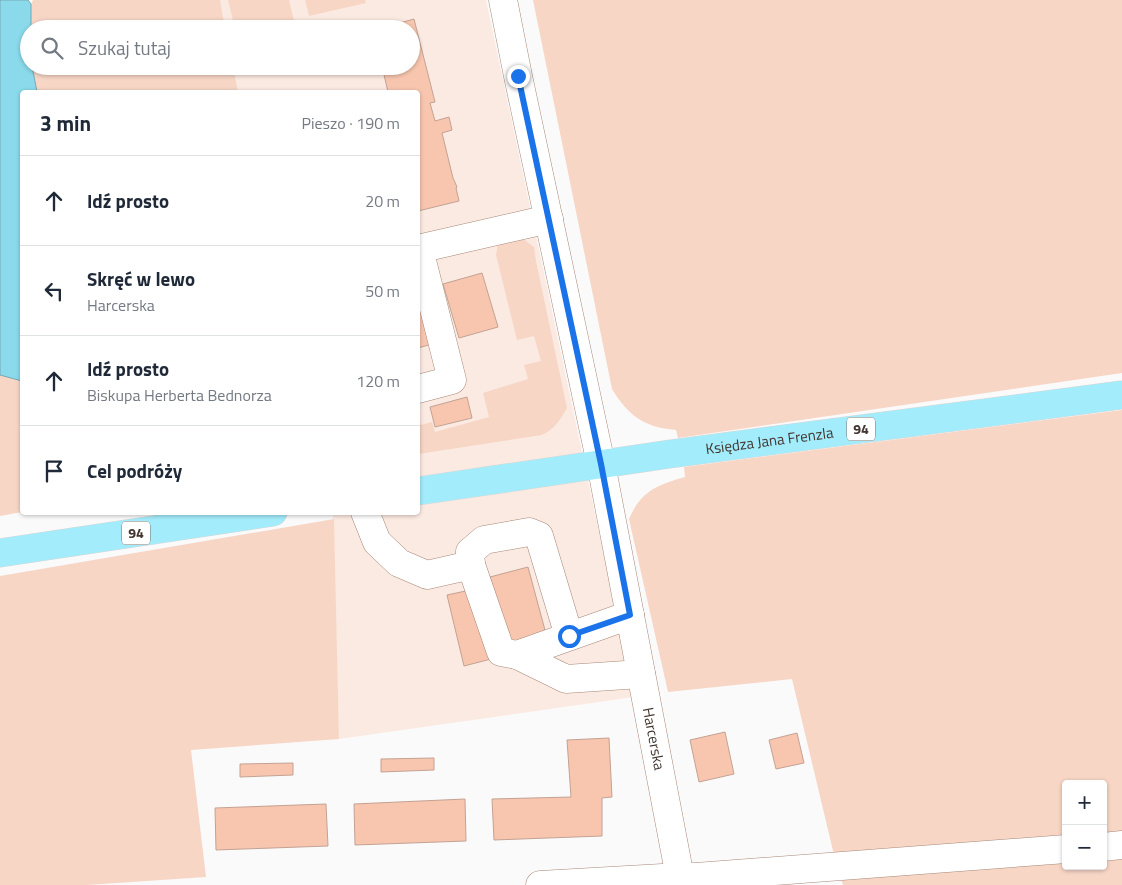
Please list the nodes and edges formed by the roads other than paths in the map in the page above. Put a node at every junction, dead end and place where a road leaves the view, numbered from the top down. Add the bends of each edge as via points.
1 (503, 0) edge
2 (549, 219) junction
3 (420, 249) edge
4 (420, 257) edge
5 (420, 388) edge
6 (1122, 395) edge
7 (601, 464) junction
8 (420, 491) edge
9 (253, 515) edge
10 (366, 515) edge
11 (0, 553) edge
12 (470, 565) junction
13 (630, 615) junction
14 (569, 636) junction
15 (517, 655) junction
16 (641, 674) junction
17 (1122, 845) edge
18 (1107, 847) edge
19 (1062, 850) edge
20 (680, 877) junction
21 (540, 885) edge

1 - 2 street, Harcerska
2 - 3 street
2 - 7 street, Harcerska
4 - 5 street via 452,380
6 - 7 main road, Księdza Jana Frenzla / 94
7 - 8 main road, Księdza Jana Frenzla / 94
7 - 13 street, Harcerska
9 - 11 main road, 94
10 - 12 street via 378,542 399,563 427,575
12 - 14 street via 470,552 484,540 529,532 539,536
12 - 15 street via 501,652
13 - 14 street
13 - 16 street, Harcerska
14 - 15 street
15 - 16 street via 566,679
16 - 20 street, Harcerska
17 - 18 street
19 - 20 street
20 - 21 street

